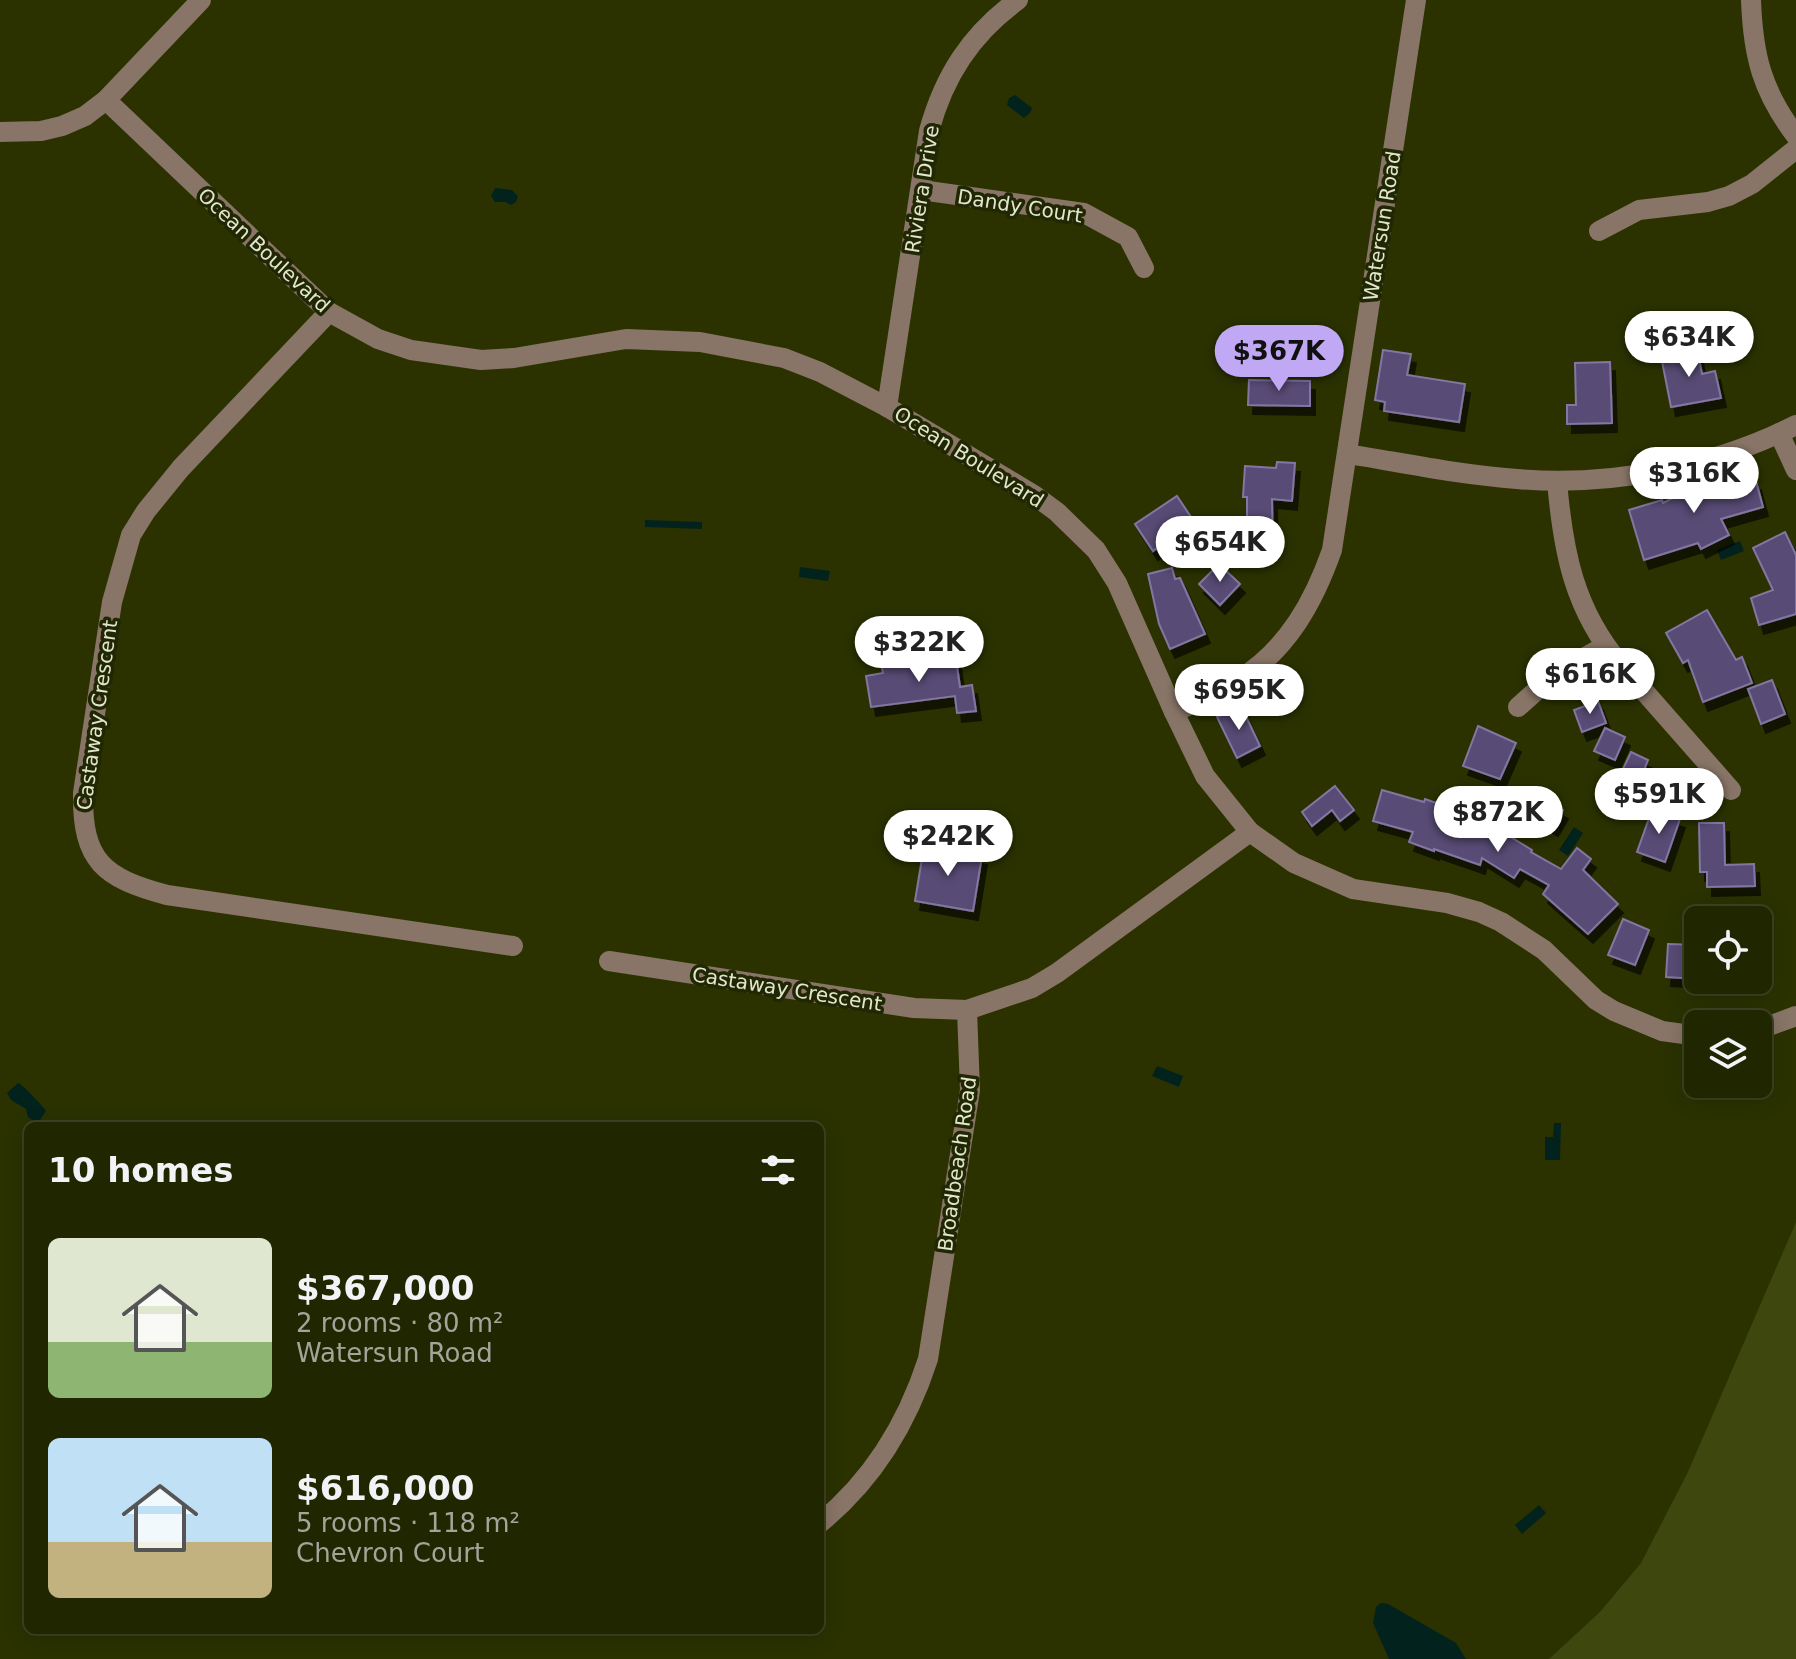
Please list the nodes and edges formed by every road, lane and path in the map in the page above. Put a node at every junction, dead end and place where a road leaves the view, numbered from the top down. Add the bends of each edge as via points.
1 (201, 0) edge
2 (1018, 0) edge
3 (1416, 0) edge
4 (1751, 0) edge
5 (106, 100) junction
6 (0, 132) edge
7 (1796, 136) edge
8 (1796, 149) edge
9 (921, 190) junction
10 (1599, 231) dead end
11 (1144, 268) dead end
12 (329, 312) junction
13 (887, 407) junction
14 (1787, 429) edge
15 (1348, 454) junction
16 (1796, 470) edge
17 (1557, 481) junction
18 (1605, 646) junction
19 (1518, 707) dead end
20 (1174, 712) junction
21 (1731, 790) dead end
22 (1250, 832) junction
23 (513, 946) dead end
24 (609, 961) dead end
25 (967, 1010) junction
26 (1796, 1016) edge
27 (1772, 1025) edge
28 (1684, 1034) edge
29 (824, 1519) edge

1 - 5 street
2 - 9 street, Riviera Drive via 974,40 942,90 929,131
3 - 15 street, Watersun Road
4 - 7 street via 1757,61 1774,104
5 - 6 street via 62,126
5 - 12 street, Ocean Boulevard
8 - 10 street via 1729,196 1639,210
9 - 11 street, Dandy Court via 1084,213 1128,237
9 - 13 street, Riviera Drive
12 - 13 street, Ocean Boulevard via 411,350 481,360 626,339 746,349 820,372
12 - 23 street, Castaway Crescent via 181,468 131,535 112,602 83,793 90,847 105,869 129,885 167,895
13 - 20 street, Ocean Boulevard via 1034,495 1096,550 1117,583
14 - 16 street
14 - 17 street via 1671,467
15 - 17 street via 1484,476
15 - 20 street, Watersun Road via 1332,550 1313,599 1296,625 1241,679
17 - 18 street via 1570,569
18 - 19 street via 1555,674
18 - 21 street
20 - 22 street, Ocean Boulevard via 1205,776
22 - 25 street via 1057,973 1032,988
22 - 28 street, Ocean Boulevard via 1294,863 1353,889 1447,903 1501,922 1544,950 1614,1011
24 - 25 street, Castaway Crescent via 914,1008
25 - 29 street, Broadbeach Road via 970,1090 928,1359 917,1394 880,1463
26 - 27 street

